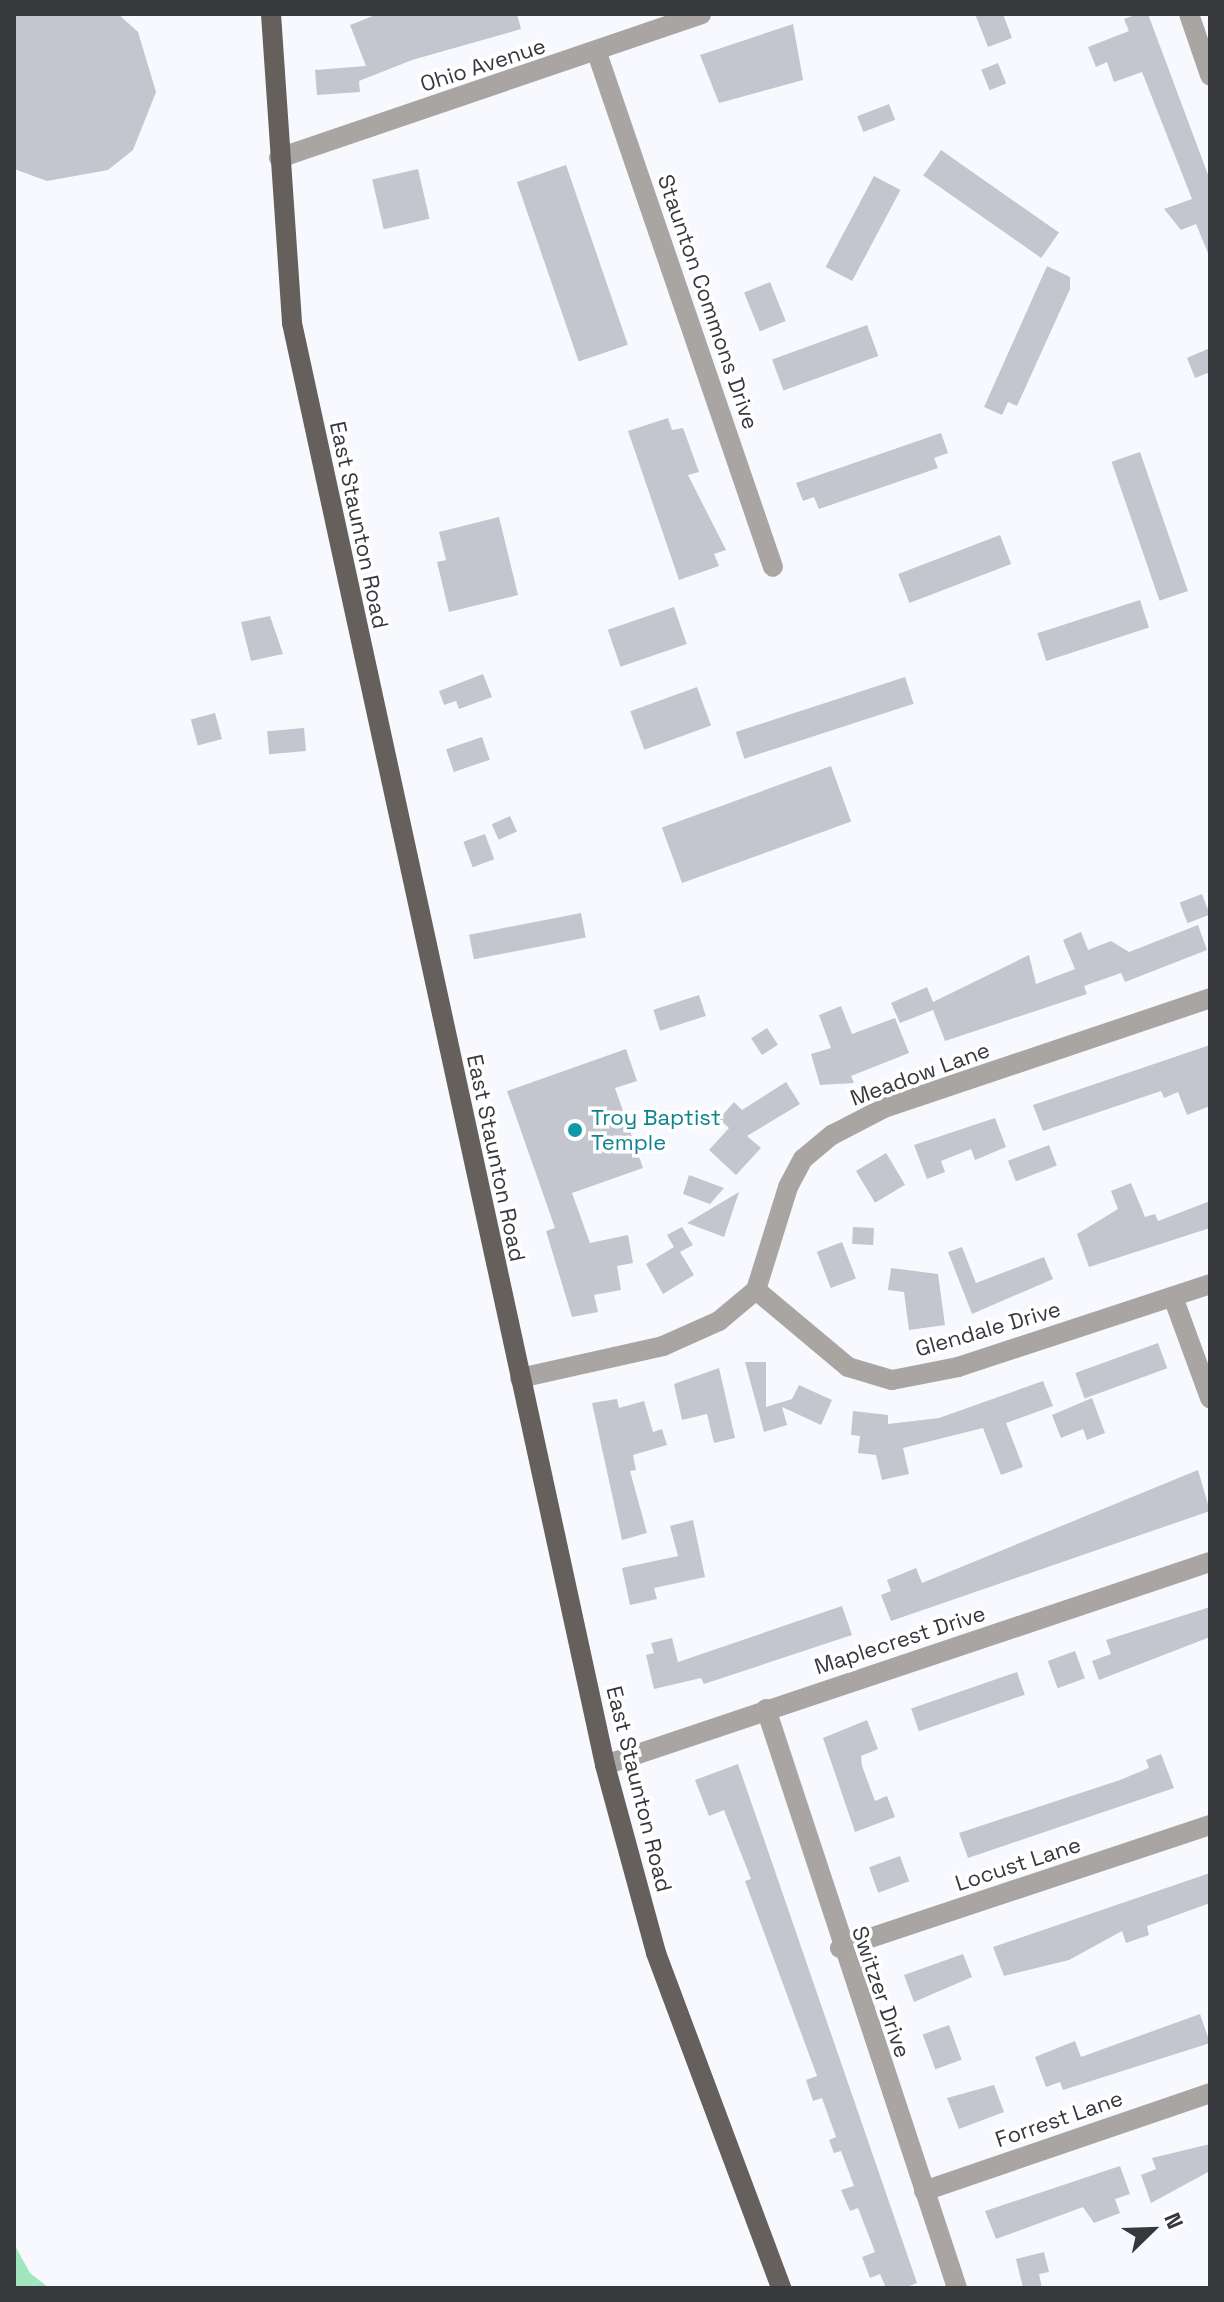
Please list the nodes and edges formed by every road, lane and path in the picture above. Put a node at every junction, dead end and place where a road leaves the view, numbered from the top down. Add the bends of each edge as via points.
1 (271, 14) edge
2 (701, 14) edge
3 (1189, 14) edge
4 (597, 53) junction
5 (1210, 75) edge
6 (279, 158) junction
7 (773, 567) dead end
8 (1210, 998) edge
9 (1210, 1284) edge
10 (756, 1290) junction
11 (1173, 1297) junction
12 (520, 1378) junction
13 (1210, 1398) edge
14 (1210, 1562) edge
15 (766, 1709) junction
16 (605, 1765) junction
17 (1210, 1825) edge
18 (840, 1948) junction
19 (1210, 2093) edge
20 (924, 2191) junction
21 (781, 2288) edge
22 (957, 2288) edge

1 - 6 main road, East Staunton Road
2 - 4 street, Ohio Avenue
3 - 5 street
4 - 6 street, Ohio Avenue
4 - 7 street, Staunton Commons Drive
6 - 12 main road, East Staunton Road via 292,323
8 - 10 street, Meadow Lane via 884,1108 832,1135 803,1159 788,1187
9 - 11 street, Glendale Drive
10 - 11 street, Glendale Drive via 848,1367 892,1380 958,1367
10 - 12 street via 719,1321 663,1346
11 - 13 street
12 - 16 main road, East Staunton Road
14 - 15 street, Maplecrest Drive
15 - 16 street, Maplecrest Drive
15 - 18 street, Switzer Drive
16 - 21 main road, East Staunton Road via 656,1953
17 - 18 street, Locust Lane
18 - 20 street, Switzer Drive
19 - 20 street, Forrest Lane
20 - 22 street, Switzer Drive

